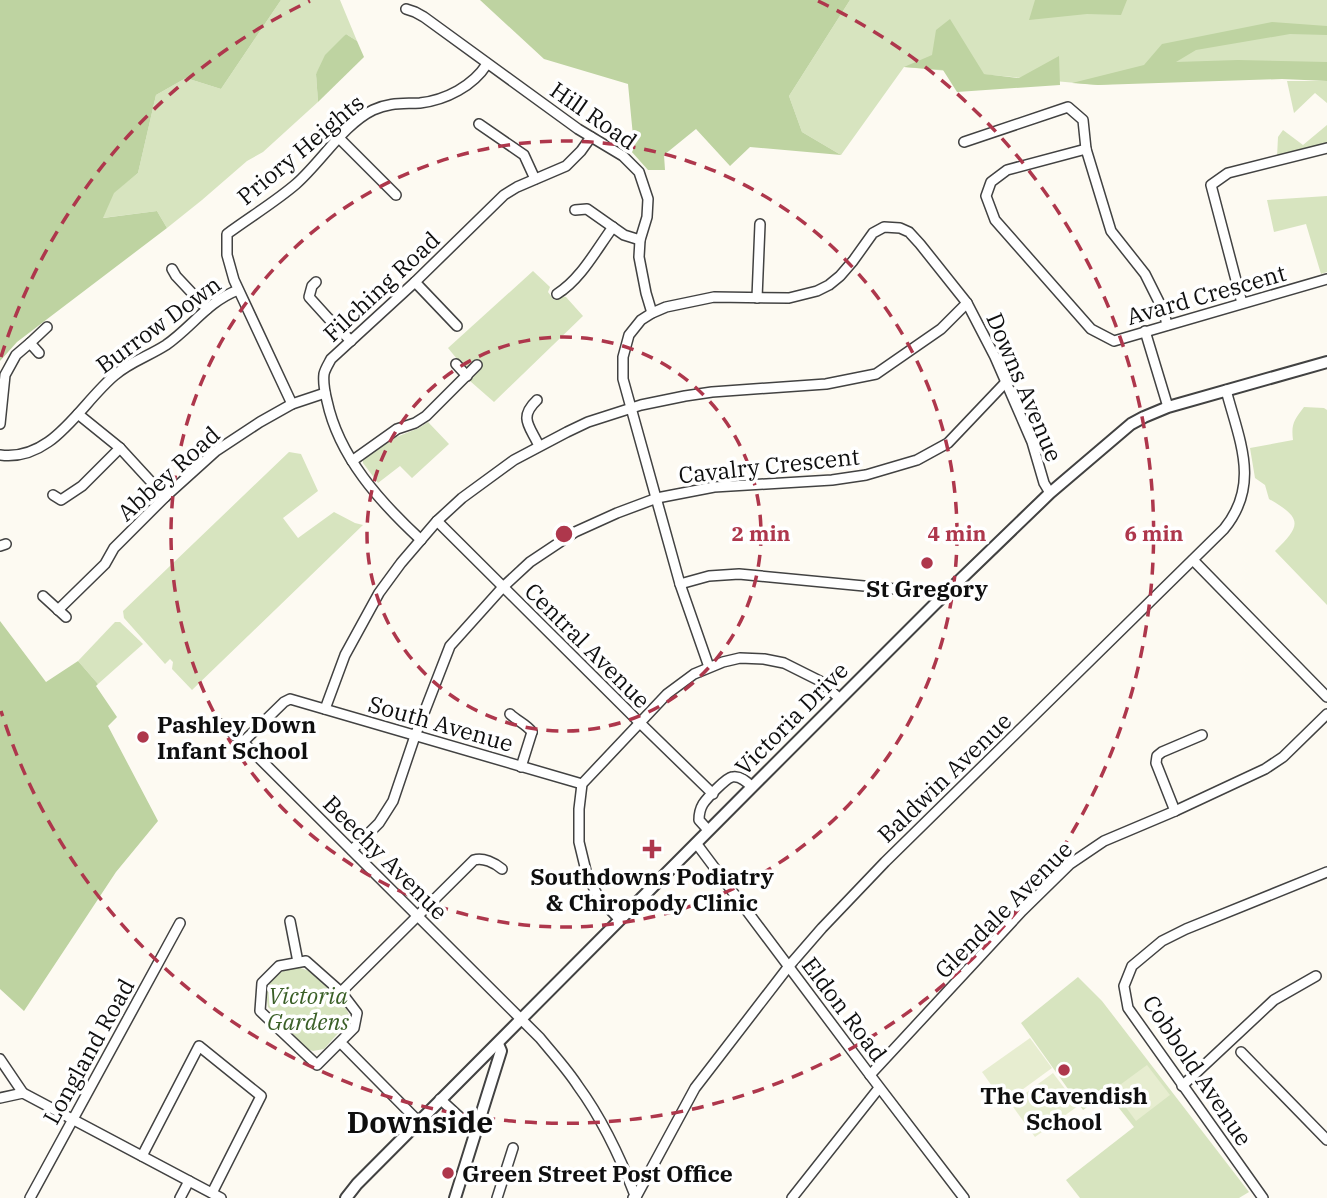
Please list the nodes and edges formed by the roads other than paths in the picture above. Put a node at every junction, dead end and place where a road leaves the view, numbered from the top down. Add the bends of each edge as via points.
1 (406, 9) dead end
2 (487, 64) junction
3 (479, 124) dead end
4 (591, 137) junction
5 (339, 138) junction
6 (964, 142) dead end
7 (1327, 148) edge
8 (1086, 149) junction
9 (535, 179) junction
10 (396, 195) dead end
11 (575, 210) dead end
12 (760, 224) dead end
13 (613, 227) junction
14 (639, 240) junction
15 (172, 269) dead end
16 (1327, 279) edge
17 (316, 282) dead end
18 (415, 282) junction
19 (238, 290) junction
20 (557, 293) dead end
21 (757, 298) junction
22 (967, 303) junction
23 (1242, 303) junction
24 (207, 309) junction
25 (652, 313) junction
26 (1167, 325) junction
27 (457, 326) dead end
28 (47, 327) dead end
29 (1145, 331) junction
30 (351, 341) junction
31 (30, 344) junction
32 (39, 353) dead end
33 (1327, 362) edge
34 (456, 364) dead end
35 (477, 365) dead end
36 (467, 376) junction
37 (1006, 382) junction
38 (1226, 390) junction
39 (326, 393) junction
40 (537, 400) dead end
41 (292, 404) junction
42 (1168, 407) junction
43 (631, 408) junction
44 (78, 414) junction
45 (0, 424) edge
46 (539, 446) junction
47 (120, 448) junction
48 (0, 455) edge
49 (352, 461) junction
50 (1050, 493) junction
51 (165, 496) junction
52 (657, 498) junction
53 (59, 502) dead end
54 (438, 521) junction
55 (421, 540) junction
56 (1193, 560) junction
57 (680, 584) junction
58 (503, 587) junction
59 (43, 596) dead end
60 (941, 599) junction
61 (709, 667) junction
62 (1327, 697) edge
63 (840, 699) junction
64 (325, 709) junction
65 (1327, 713) edge
66 (510, 714) dead end
67 (639, 722) junction
68 (222, 724) dead end
69 (1202, 735) dead end
70 (415, 736) junction
71 (243, 742) junction
72 (521, 767) junction
73 (582, 784) junction
74 (752, 787) junction
75 (713, 793) junction
76 (1175, 811) junction
77 (708, 830) junction
78 (696, 843) junction
79 (352, 849) junction
80 (502, 869) dead end
81 (1327, 872) edge
82 (418, 916) junction
83 (619, 919) junction
84 (290, 921) dead end
85 (180, 923) dead end
86 (298, 962) junction
87 (789, 967) junction
88 (1316, 976) dead end
89 (341, 992) junction
90 (522, 1019) junction
91 (340, 1042) junction
92 (498, 1044) junction
93 (1241, 1052) dead end
94 (0, 1059) edge
95 (870, 1076) junction
96 (1182, 1086) junction
97 (880, 1088) junction
98 (23, 1093) junction
99 (0, 1098) edge
100 (440, 1099) junction
101 (72, 1118) junction
102 (419, 1122) junction
103 (476, 1132) junction
104 (1327, 1140) edge
105 (513, 1148) dead end
106 (142, 1156) junction
107 (189, 1181) junction
108 (212, 1193) junction
109 (30, 1198) edge
110 (180, 1198) edge
111 (221, 1198) edge
112 (346, 1198) edge
113 (455, 1198) edge
114 (497, 1198) edge
115 (635, 1198) edge
116 (792, 1198) edge
117 (964, 1198) edge
118 (1263, 1198) edge

1 - 2 street, Hill Road
2 - 4 street, Hill Road
2 - 5 street, Priory Heights via 454,93 371,110
3 - 9 street via 524,155
4 - 9 street, Filching Road via 566,166
4 - 14 street, Hill Road via 623,156 639,172 648,199
5 - 10 street
5 - 19 street, Priory Heights via 297,183 227,234
6 - 8 street via 1068,107 1083,120
7 - 23 street via 1228,173 1211,185
8 - 26 street via 1111,231 1145,274
8 - 29 street, Avard Crescent via 1007,170 991,182 986,196 995,220 1091,329 1114,341
9 - 18 street, Filching Road via 504,195
11 - 13 street via 587,209
12 - 21 street
13 - 14 street
13 - 20 street via 569,291
14 - 25 street, Hill Road via 640,267
15 - 24 street
16 - 23 street, Avard Crescent
17 - 30 street via 309,297
18 - 27 street
18 - 30 street, Filching Road
19 - 24 street, Burrow Down
19 - 41 street, Priory Heights
21 - 22 street, Downs Avenue via 789,298 829,285 873,233 884,227 909,232
21 - 25 street via 714,297
22 - 37 street, Downs Avenue
22 - 43 street via 941,329 876,374 826,384 685,396
23 - 26 street, Avard Crescent
24 - 44 street, Burrow Down via 166,345 114,376
25 - 43 street via 629,335 623,357 622,379
26 - 29 street, Avard Crescent
28 - 31 street
29 - 42 street
30 - 39 street, Filching Road via 324,372
31 - 32 street
31 - 45 street via 16,355 5,376
33 - 38 street, Victoria Drive
34 - 36 street
35 - 36 street
36 - 49 street via 426,416 397,429
37 - 50 street, Downs Avenue
37 - 52 street, Cavalry Crescent via 948,443 918,460 832,480 714,488
38 - 42 street, Victoria Drive
38 - 56 street, Baldwin Avenue via 1246,465 1245,484 1233,519
39 - 41 street, Abbey Road
39 - 49 street, Filching Road via 335,430
40 - 46 street via 526,419
41 - 51 street, Abbey Road via 216,451
42 - 50 street, Victoria Drive via 1131,424
43 - 46 street
43 - 52 street
44 - 47 street
44 - 48 street, Burrow Down via 44,446 18,455
46 - 54 street via 489,477
47 - 51 street
47 - 53 street
49 - 55 street, Filching Road via 382,501
50 - 60 street, Victoria Drive
51 - 59 street, Abbey Road via 114,548 62,613
52 - 57 street
52 - 58 street, Cavalry Crescent via 575,532
54 - 55 street
54 - 58 street, Central Avenue
55 - 64 street via 379,593 345,655
56 - 62 street
56 - 87 street, Baldwin Avenue via 884,862
57 - 60 street via 739,574 927,592
57 - 61 street
58 - 67 street, Central Avenue
58 - 70 street, Cavalry Crescent via 450,646
60 - 63 street, Victoria Drive
61 - 63 street via 740,658 784,663 820,681
61 - 67 street via 680,683
63 - 74 street, Victoria Drive
64 - 70 street, South Avenue
64 - 71 street, South Avenue via 290,699
65 - 76 street, Glendale Avenue via 1265,769
66 - 72 street via 535,731
67 - 73 street
67 - 75 street, Central Avenue
68 - 71 street, Beechy Avenue
69 - 76 street via 1157,756
70 - 72 street, South Avenue
70 - 79 street, Cavalry Crescent via 393,801 379,823
71 - 79 street, Beechy Avenue
72 - 73 street, South Avenue
73 - 83 street via 579,842 587,875 599,898
74 - 75 street via 735,776
74 - 77 street, Victoria Drive
75 - 77 street via 699,812 699,820
76 - 95 street, Glendale Avenue via 1104,841 1070,864
77 - 78 street, Victoria Drive
78 - 83 street, Victoria Drive
78 - 87 street, Eldon Road
79 - 82 street, Beechy Avenue
80 - 82 street via 477,858
81 - 96 street, Cobbold Avenue via 1186,929 1162,941 1132,966 1124,986 1128,1008
82 - 89 street
82 - 90 street, Beechy Avenue
83 - 90 street, Victoria Drive
84 - 86 street
85 - 101 street, Longland Road
86 - 89 street via 306,961
86 - 91 street via 279,966 262,983 260,1012 317,1065
87 - 95 street, Eldon Road
87 - 115 street, Baldwin Avenue via 695,1088
88 - 96 street via 1274,1000
89 - 91 street via 357,1013 354,1028
90 - 92 street, Victoria Drive
90 - 115 street, Beechy Avenue via 594,1110
91 - 102 street
92 - 100 street, Victoria Drive
92 - 103 street via 501,1051
93 - 104 street
94 - 98 street
95 - 97 street, Eldon Road
96 - 118 street, Cobbold Avenue
97 - 116 street
97 - 117 street, Eldon Road
98 - 99 street
98 - 101 street
100 - 102 street, Victoria Drive
100 - 103 street
101 - 106 street
101 - 109 street, Longland Road
102 - 112 street, Victoria Drive
103 - 113 street
105 - 114 street
106 - 107 street
106 - 108 street via 199,1046 261,1096
107 - 108 street
107 - 110 street
108 - 111 street

